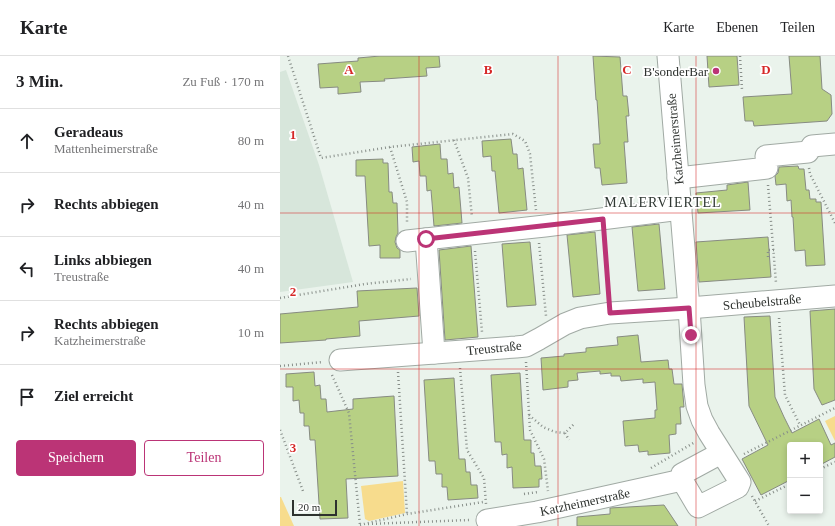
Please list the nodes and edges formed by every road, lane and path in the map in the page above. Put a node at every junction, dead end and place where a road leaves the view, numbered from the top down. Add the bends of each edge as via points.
1 (288, 56) edge
2 (668, 56) edge
3 (740, 56) edge
4 (742, 90) dead end
5 (454, 140) junction
6 (835, 144) edge
7 (390, 147) junction
8 (808, 152) junction
9 (767, 168) junction
10 (678, 178) junction
11 (681, 209) junction
12 (537, 218) junction
13 (603, 219) junction
14 (835, 223) edge
15 (473, 234) junction
16 (417, 240) junction
17 (774, 250) junction
18 (768, 257) dead end
19 (411, 279) dead end
20 (835, 296) edge
21 (280, 298) edge
22 (778, 301) junction
23 (689, 308) junction
24 (610, 313) junction
25 (548, 333) junction
26 (526, 346) junction
27 (484, 350) junction
28 (459, 351) junction
29 (434, 353) junction
30 (397, 356) junction
31 (333, 364) junction
32 (280, 366) edge
33 (835, 408) edge
34 (529, 415) junction
35 (574, 424) dead end
36 (800, 425) junction
37 (280, 430) edge
38 (565, 433) junction
39 (709, 433) junction
40 (569, 440) dead end
41 (724, 458) junction
42 (835, 462) edge
43 (823, 468) edge
44 (648, 470) dead end
45 (682, 480) junction
46 (740, 482) junction
47 (787, 485) edge
48 (303, 491) dead end
49 (517, 496) dead end
50 (755, 501) junction
51 (407, 514) junction
52 (487, 520) joint
53 (360, 525) junction
54 (769, 526) edge

1 - 7 path via 321,158
2 - 10 street, Katzheimerstraße
3 - 4 path
5 - 7 path
5 - 12 path via 513,134 525,141 530,154
5 - 15 path via 468,178
6 - 8 street via 812,146
7 - 16 path
8 - 9 street via 766,156
8 - 14 path via 810,174
9 - 10 street
9 - 17 path
10 - 11 street, Katzheimerstraße
11 - 13 street
11 - 23 street, Katzheimerstraße
12 - 13 street
12 - 15 street
12 - 25 path
13 - 24 path
15 - 16 street
15 - 27 path
16 - 29 street
17 - 18 path via 768,250
17 - 22 path
19 - 21 path
20 - 22 street, Scheubelstraße
22 - 23 street, Scheubelstraße
22 - 36 path via 785,395
23 - 24 street, Treustraße
23 - 39 street, Katzheimerstraße via 694,385 702,420
24 - 25 street, Treustraße via 580,318
25 - 26 street, Treustraße
26 - 27 street, Treustraße
26 - 34 path
27 - 28 street, Treustraße
28 - 29 street, Treustraße
28 - 51 path via 467,450 484,478 486,501
29 - 30 street, Treustraße
30 - 31 street, Treustraße
30 - 51 path
31 - 32 path
31 - 53 path via 349,413
33 - 36 path
34 - 38 path via 543,427
34 - 49 path via 530,430 544,459 549,490
35 - 38 path
36 - 41 path
37 - 48 path
38 - 40 path
39 - 41 street, Katzheimerstraße
39 - 44 path
41 - 45 street via 682,474
41 - 46 street, Katzheimerstraße
42 - 43 path
45 - 46 street via 698,507 738,487
45 - 52 street, Katzheimerstraße via 537,512
46 - 50 path
47 - 50 path
50 - 54 path
51 - 53 path
52 - 53 path

